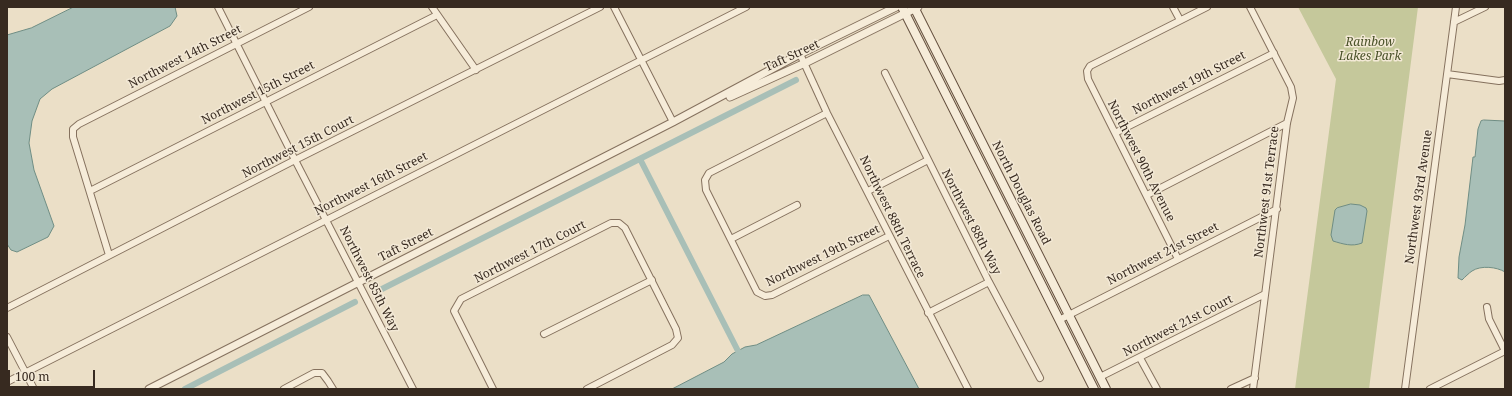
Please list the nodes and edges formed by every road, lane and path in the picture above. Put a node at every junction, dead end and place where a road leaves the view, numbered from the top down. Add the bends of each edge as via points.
1 (218, 7) edge
2 (309, 7) edge
3 (432, 7) edge
4 (600, 7) edge
5 (614, 7) edge
6 (746, 7) edge
7 (896, 7) edge
8 (1173, 7) edge
9 (1207, 7) edge
10 (1250, 7) edge
11 (1456, 7) edge
12 (1485, 7) edge
13 (916, 8) edge
14 (903, 10) edge
15 (437, 15) junction
16 (1180, 20) junction
17 (1454, 22) junction
18 (236, 44) junction
19 (1274, 53) junction
20 (800, 54) junction
21 (642, 59) junction
22 (805, 63) junction
23 (476, 70) junction
24 (885, 73) dead end
25 (1447, 74) junction
26 (1505, 80) edge
27 (265, 101) junction
28 (827, 113) junction
29 (673, 122) junction
30 (1287, 123) junction
31 (1115, 133) junction
32 (295, 160) junction
33 (928, 160) junction
34 (868, 190) junction
35 (90, 191) junction
36 (1147, 195) junction
37 (797, 205) dead end
38 (1277, 209) junction
39 (326, 220) junction
40 (889, 236) junction
41 (731, 239) junction
42 (109, 255) junction
43 (1178, 259) junction
44 (652, 280) junction
45 (358, 282) junction
46 (989, 282) junction
47 (1265, 294) junction
48 (1487, 307) dead end
49 (7, 308) edge
50 (928, 313) junction
51 (1069, 315) junction
52 (1059, 320) junction
53 (544, 334) dead end
54 (7, 337) edge
55 (1505, 351) edge
56 (1140, 358) junction
57 (26, 372) junction
58 (1100, 377) junction
59 (1040, 378) dead end
60 (1255, 378) junction
61 (7, 382) edge
62 (34, 389) edge
63 (149, 389) edge
64 (284, 389) edge
65 (333, 389) edge
66 (413, 389) edge
67 (493, 389) edge
68 (587, 389) edge
69 (968, 389) edge
70 (1094, 389) edge
71 (1106, 389) edge
72 (1157, 389) edge
73 (1231, 389) edge
74 (1253, 389) edge
75 (1405, 389) edge
76 (1430, 389) edge

1 - 18 street, Northwest 85th Way
2 - 18 street, Northwest 14th Street
3 - 15 street
4 - 23 street, Northwest 15th Court
5 - 21 street
6 - 21 street, Northwest 16th Street
7 - 20 street, Taft Street
8 - 16 street
9 - 16 street
10 - 19 street, Northwest 91st Terrace
11 - 17 street, Northwest 93rd Avenue
12 - 17 street
13 - 14 street, Taft Street
13 - 51 main road, North Douglas Road
14 - 22 street, Taft Street
14 - 52 main road, North Douglas Road
15 - 23 street
15 - 27 street, Northwest 15th Street
16 - 31 street, Northwest 90th Avenue via 1090,66 1087,71
17 - 25 street, Northwest 93rd Avenue
18 - 27 street, Northwest 85th Way
18 - 35 street, Northwest 14th Street via 73,129 73,137
19 - 30 street, Northwest 91st Terrace via 1291,87 1293,98
19 - 31 street, Northwest 19th Street
20 - 22 street, Northwest 88th Terrace
20 - 29 street, Taft Street
21 - 29 street
21 - 39 street, Northwest 16th Street
22 - 28 street, Northwest 88th Terrace
22 - 29 street, Taft Street
23 - 32 street, Northwest 15th Court
24 - 33 street, Northwest 88th Way
25 - 26 street
25 - 75 street, Northwest 93rd Avenue
27 - 32 street, Northwest 85th Way
27 - 35 street, Northwest 15th Street
28 - 34 street, Northwest 88th Terrace
28 - 41 street via 708,173 705,180 706,190
29 - 45 street, Taft Street
30 - 36 street
30 - 38 street, Northwest 91st Terrace
31 - 36 street, Northwest 90th Avenue
32 - 39 street, Northwest 85th Way
32 - 42 street, Northwest 15th Court
33 - 34 street
33 - 46 street, Northwest 88th Way
34 - 40 street, Northwest 88th Terrace
35 - 42 street
36 - 43 street, Northwest 90th Avenue
37 - 41 street
38 - 43 street, Northwest 21st Street
38 - 47 street, Northwest 91st Terrace
39 - 45 street, Northwest 85th Way
39 - 57 street, Northwest 16th Street
40 - 41 street, Northwest 19th Street via 772,295 765,296 758,292
40 - 50 street, Northwest 88th Terrace
42 - 49 street, Northwest 15th Court
43 - 51 street, Northwest 21st Street
44 - 53 street
44 - 67 street, Northwest 17th Court via 625,228 619,222 611,223 461,299 454,311
44 - 68 street via 678,338 672,345
45 - 63 street, Taft Street
45 - 66 street, Northwest 85th Way
46 - 50 street
46 - 59 street, Northwest 88th Way
47 - 56 street, Northwest 21st Court
47 - 60 street, Northwest 91st Terrace
48 - 55 street via 1489,319
50 - 69 street, Northwest 88th Terrace
51 - 52 street, Northwest 21st Street
51 - 58 main road, North Douglas Road
52 - 70 main road, North Douglas Road
54 - 57 street
55 - 76 street
56 - 58 street, Northwest 21st Court
56 - 72 street
57 - 61 street, Northwest 16th Street
57 - 62 street
58 - 71 main road, North Douglas Road
60 - 73 street
60 - 74 street, Northwest 91st Terrace
64 - 65 street via 314,374 322,373

